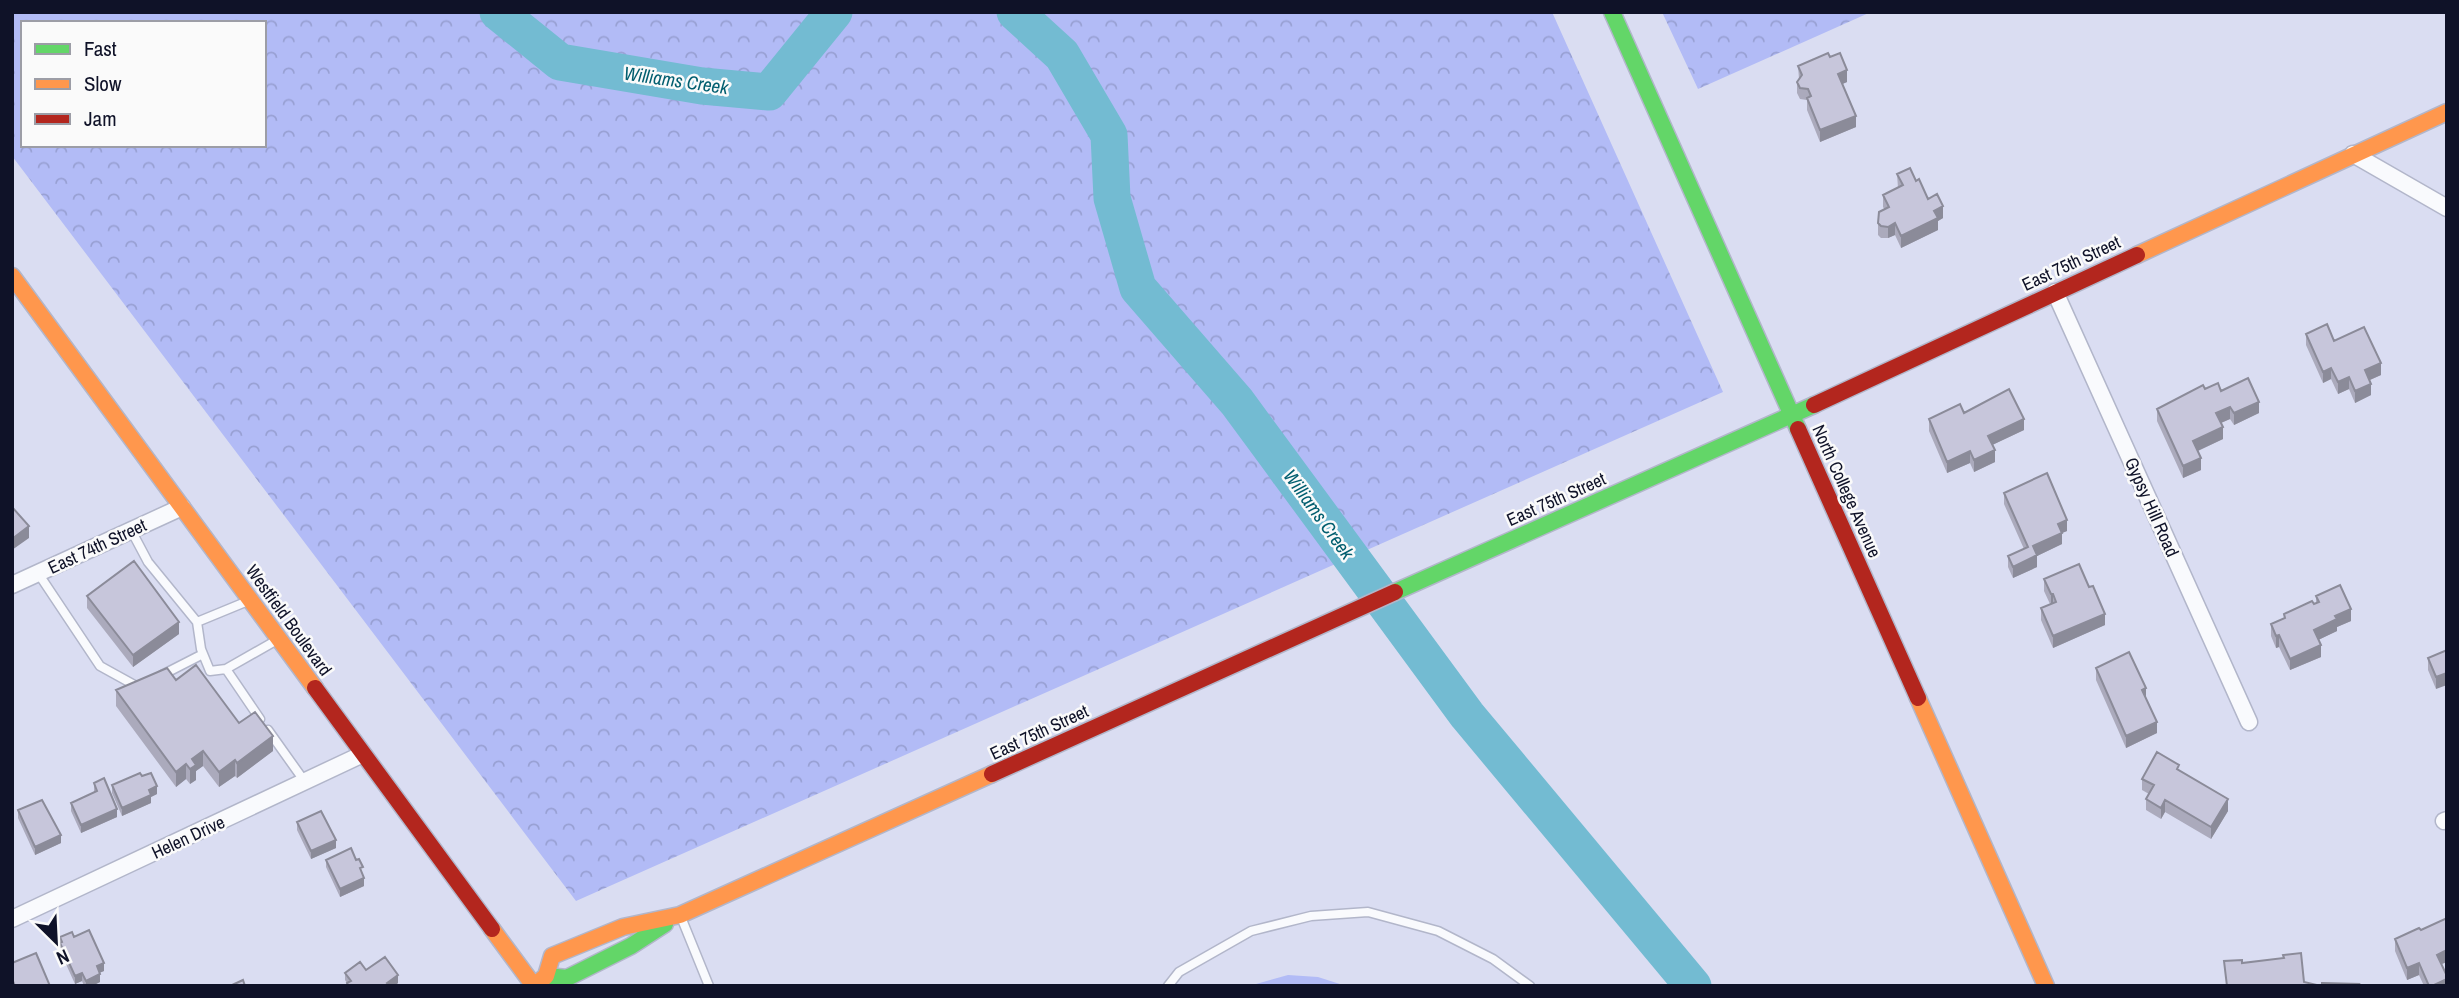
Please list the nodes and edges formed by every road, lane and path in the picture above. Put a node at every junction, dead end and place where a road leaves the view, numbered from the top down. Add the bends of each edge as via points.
1 (1612, 12) edge
2 (2447, 112) edge
3 (2353, 154) junction
4 (2447, 208) edge
5 (12, 276) edge
6 (2055, 292) junction
7 (1792, 415) junction
8 (182, 507) junction
9 (131, 530) junction
10 (38, 573) junction
11 (12, 584) edge
12 (251, 600) junction
13 (197, 622) junction
14 (279, 639) junction
15 (203, 654) junction
16 (226, 669) junction
17 (2249, 722) dead end
18 (363, 754) junction
19 (304, 782) junction
20 (679, 916) junction
21 (12, 919) edge
22 (540, 981) edge
23 (709, 986) edge
24 (1168, 986) edge
25 (1530, 986) edge
26 (2046, 986) edge

1 - 7 street, North College Avenue
2 - 3 street, East 75th Street
3 - 4 street
3 - 6 street, East 75th Street
5 - 8 street, Westfield Boulevard
6 - 7 street, East 75th Street
6 - 17 street, Gypsy Hill Road
7 - 20 street, East 75th Street
7 - 26 street, North College Avenue
8 - 9 street, East 74th Street
8 - 12 street, Westfield Boulevard
9 - 10 street, East 74th Street
9 - 13 lane via 148,562
10 - 11 street, East 74th Street
10 - 15 lane via 100,666 138,687
12 - 13 lane
12 - 14 street, Westfield Boulevard
13 - 15 lane
14 - 16 lane
14 - 18 street, Westfield Boulevard
15 - 16 lane via 210,671
16 - 19 lane
18 - 19 street, Helen Drive
18 - 22 street, Westfield Boulevard
19 - 21 street, Helen Drive
20 - 22 street, East 75th Street via 567,978
20 - 22 street, East 75th Street via 622,927 552,956
20 - 23 lane
24 - 25 lane via 1179,972 1251,930 1311,916 1368,912 1438,931 1493,959

